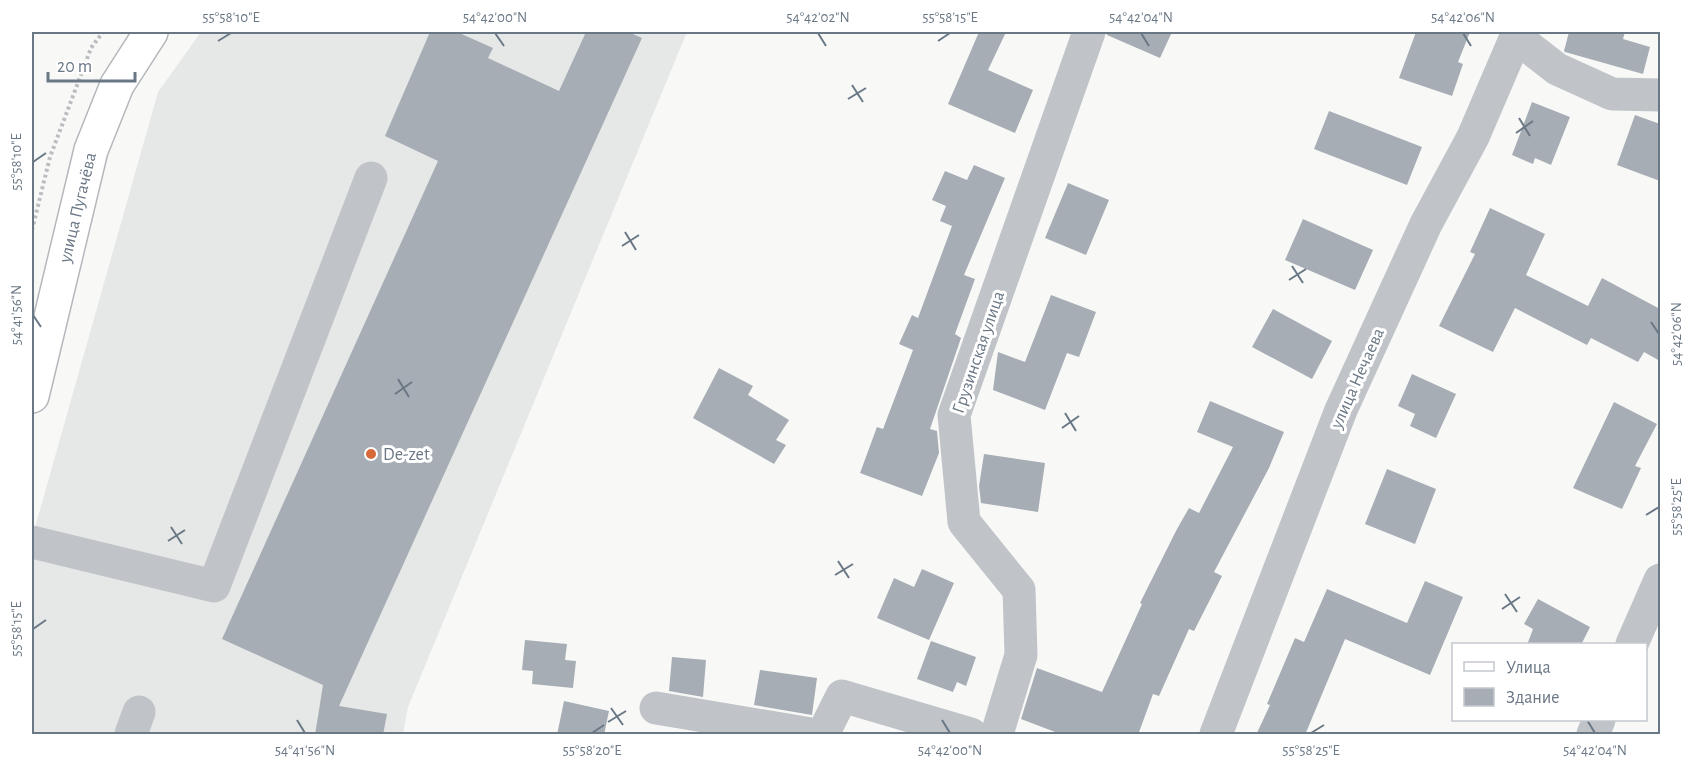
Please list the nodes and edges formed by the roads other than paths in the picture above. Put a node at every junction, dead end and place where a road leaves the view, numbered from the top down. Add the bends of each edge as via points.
1 (151, 32) edge
2 (1089, 32) edge
3 (1518, 34) edge
4 (1660, 95) edge
5 (371, 178) dead end
6 (32, 396) edge
7 (32, 542) edge
8 (1660, 580) edge
9 (1633, 643) edge
10 (656, 708) dead end
11 (1599, 721) edge
12 (812, 735) edge
13 (823, 735) edge
14 (971, 735) edge
15 (997, 735) edge
16 (1216, 735) edge
17 (1593, 735) edge

1 - 6 main road, улица Пугачёва via 117,85 91,150
2 - 15 street, Грузинская улица via 954,415 964,522 1019,590 1021,655
3 - 4 street via 1557,69 1612,94
3 - 16 street, улица Нечаева via 1473,137 1426,224 1341,410
5 - 7 street via 214,586
8 - 9 street
10 - 12 street
11 - 17 street
13 - 14 street via 842,696

